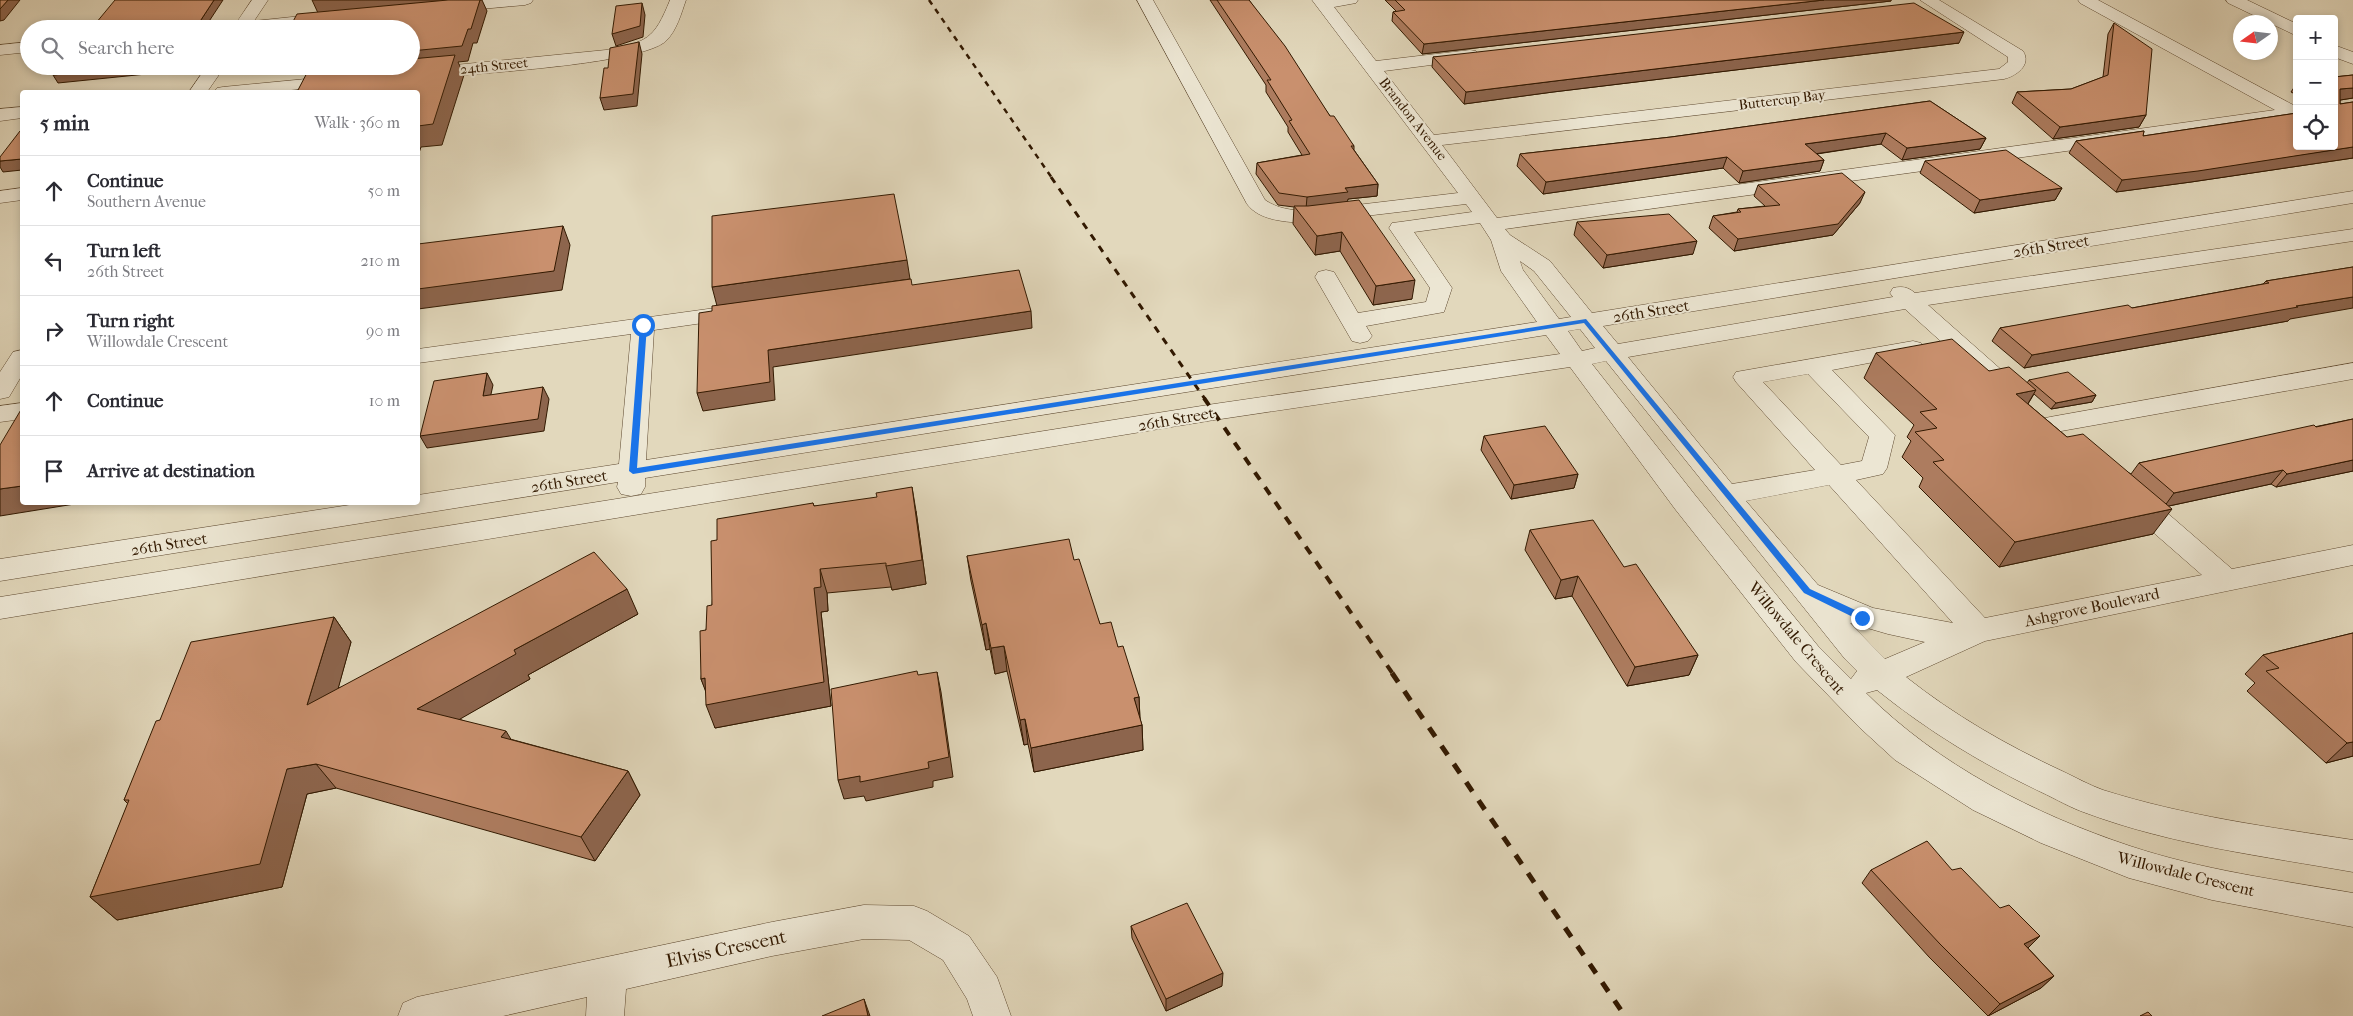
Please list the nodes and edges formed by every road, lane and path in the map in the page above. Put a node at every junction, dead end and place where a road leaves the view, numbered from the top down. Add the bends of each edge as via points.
1 (260, 0) edge
2 (525, 0) edge
3 (678, 0) edge
4 (1145, 0) edge
5 (1350, 0) edge
6 (2086, 0) edge
7 (2234, 0) edge
8 (1321, 2) edge
9 (1925, 3) edge
10 (427, 9) edge
11 (349, 17) edge
12 (246, 20) edge
13 (320, 20) edge
14 (2293, 29) edge
15 (20, 48) edge
16 (0, 50) edge
17 (2338, 52) edge
18 (1483, 54) edge
19 (2353, 59) edge
20 (1372, 66) junction
21 (420, 73) edge
22 (210, 75) edge
23 (354, 80) edge
24 (199, 90) edge
25 (245, 90) edge
26 (2293, 111) edge
27 (20, 113) edge
28 (2293, 113) edge
29 (0, 115) edge
30 (1431, 141) junction
31 (20, 194) edge
32 (0, 197) edge
33 (1472, 197) junction
34 (2353, 197) edge
35 (1493, 227) junction
36 (2353, 235) edge
37 (1879, 274) junction
38 (1326, 278) dead end
39 (1910, 301) junction
40 (759, 309) edge
41 (1352, 321) junction
42 (1586, 321) junction
43 (643, 325) junction
44 (1553, 326) junction
45 (1954, 340) junction
46 (1613, 353) junction
47 (1371, 354) junction
48 (420, 356) edge
49 (20, 360) edge
50 (1576, 360) junction
51 (1814, 366) junction
52 (2353, 371) edge
53 (0, 391) edge
54 (1039, 408) junction
55 (20, 411) edge
56 (2035, 412) junction
57 (0, 414) edge
58 (1048, 440) junction
59 (2072, 445) edge
60 (633, 471) junction
61 (1835, 475) junction
62 (2116, 484) edge
63 (1726, 494) junction
64 (420, 504) edge
65 (416, 505) edge
66 (630, 506) junction
67 (2353, 554) edge
68 (0, 570) edge
69 (2226, 580) junction
70 (1807, 591) junction
71 (0, 608) edge
72 (1972, 633) junction
73 (1881, 675) junction
74 (1842, 691) junction
75 (2353, 856) edge
76 (2353, 910) edge
77 (608, 975) junction
78 (417, 1016) edge
79 (605, 1016) edge
80 (992, 1016) edge

1 - 12 street
2 - 10 street
3 - 21 street, 24th Street via 668,26 659,38 638,49
4 - 33 street via 1256,204 1269,213 1306,217
5 - 8 street
6 - 26 street
7 - 14 street
8 - 20 street, Brandon Avenue
9 - 30 street, Buttercup Bay via 2017,55 2017,64 2004,74
11 - 13 street
15 - 16 street
17 - 19 street
18 - 20 street
20 - 30 street, Brandon Avenue
22 - 24 street
23 - 25 street
27 - 29 street
28 - 35 street
30 - 33 street, Brandon Avenue
31 - 32 street
33 - 35 street, Brandon Avenue
34 - 37 street, 26th Street
35 - 41 street via 1400,228 1441,288 1436,308
35 - 42 street, Brandon Avenue via 1542,266
35 - 44 street, Brandon Avenue via 1512,271
36 - 39 street, 26th Street
37 - 39 street
37 - 42 street, 26th Street
38 - 41 street
39 - 45 street
39 - 46 street, 26th Street
40 - 43 street
41 - 47 street
42 - 44 street, 26th Street
42 - 46 street
43 - 48 street
43 - 60 street
44 - 47 street, 26th Street
44 - 50 street, Willowdale Crescent
45 - 51 street
45 - 56 street
46 - 50 street, 26th Street
46 - 63 street
47 - 54 street, 26th Street
49 - 53 street
50 - 58 street, 26th Street via 1214,412
50 - 74 street, Willowdale Crescent via 1795,639
51 - 61 street via 1882,435 1874,468
51 - 61 street via 1744,377
52 - 56 street
54 - 58 street
54 - 60 street, 26th Street
55 - 57 street
56 - 59 street
58 - 66 street, 26th Street
60 - 64 street, 26th Street
60 - 66 street
61 - 63 street
61 - 72 street
62 - 69 street
63 - 70 street
65 - 68 street, 26th Street
66 - 71 street, 26th Street
67 - 69 street, Ashgrove Boulevard
69 - 72 street, Ashgrove Boulevard
70 - 72 street via 1862,618 1904,628
70 - 73 street via 1856,651
72 - 73 street, Ashgrove Boulevard
73 - 74 street, Ashgrove Boulevard
73 - 75 street via 1964,736 2095,802 2192,829
74 - 76 street, Willowdale Crescent via 1907,750 1984,800 2053,832 2129,862 2212,884
77 - 78 street, Elviss Crescent
77 - 79 street
77 - 80 street, Elviss Crescent via 864,922 914,923 956,948 983,990

